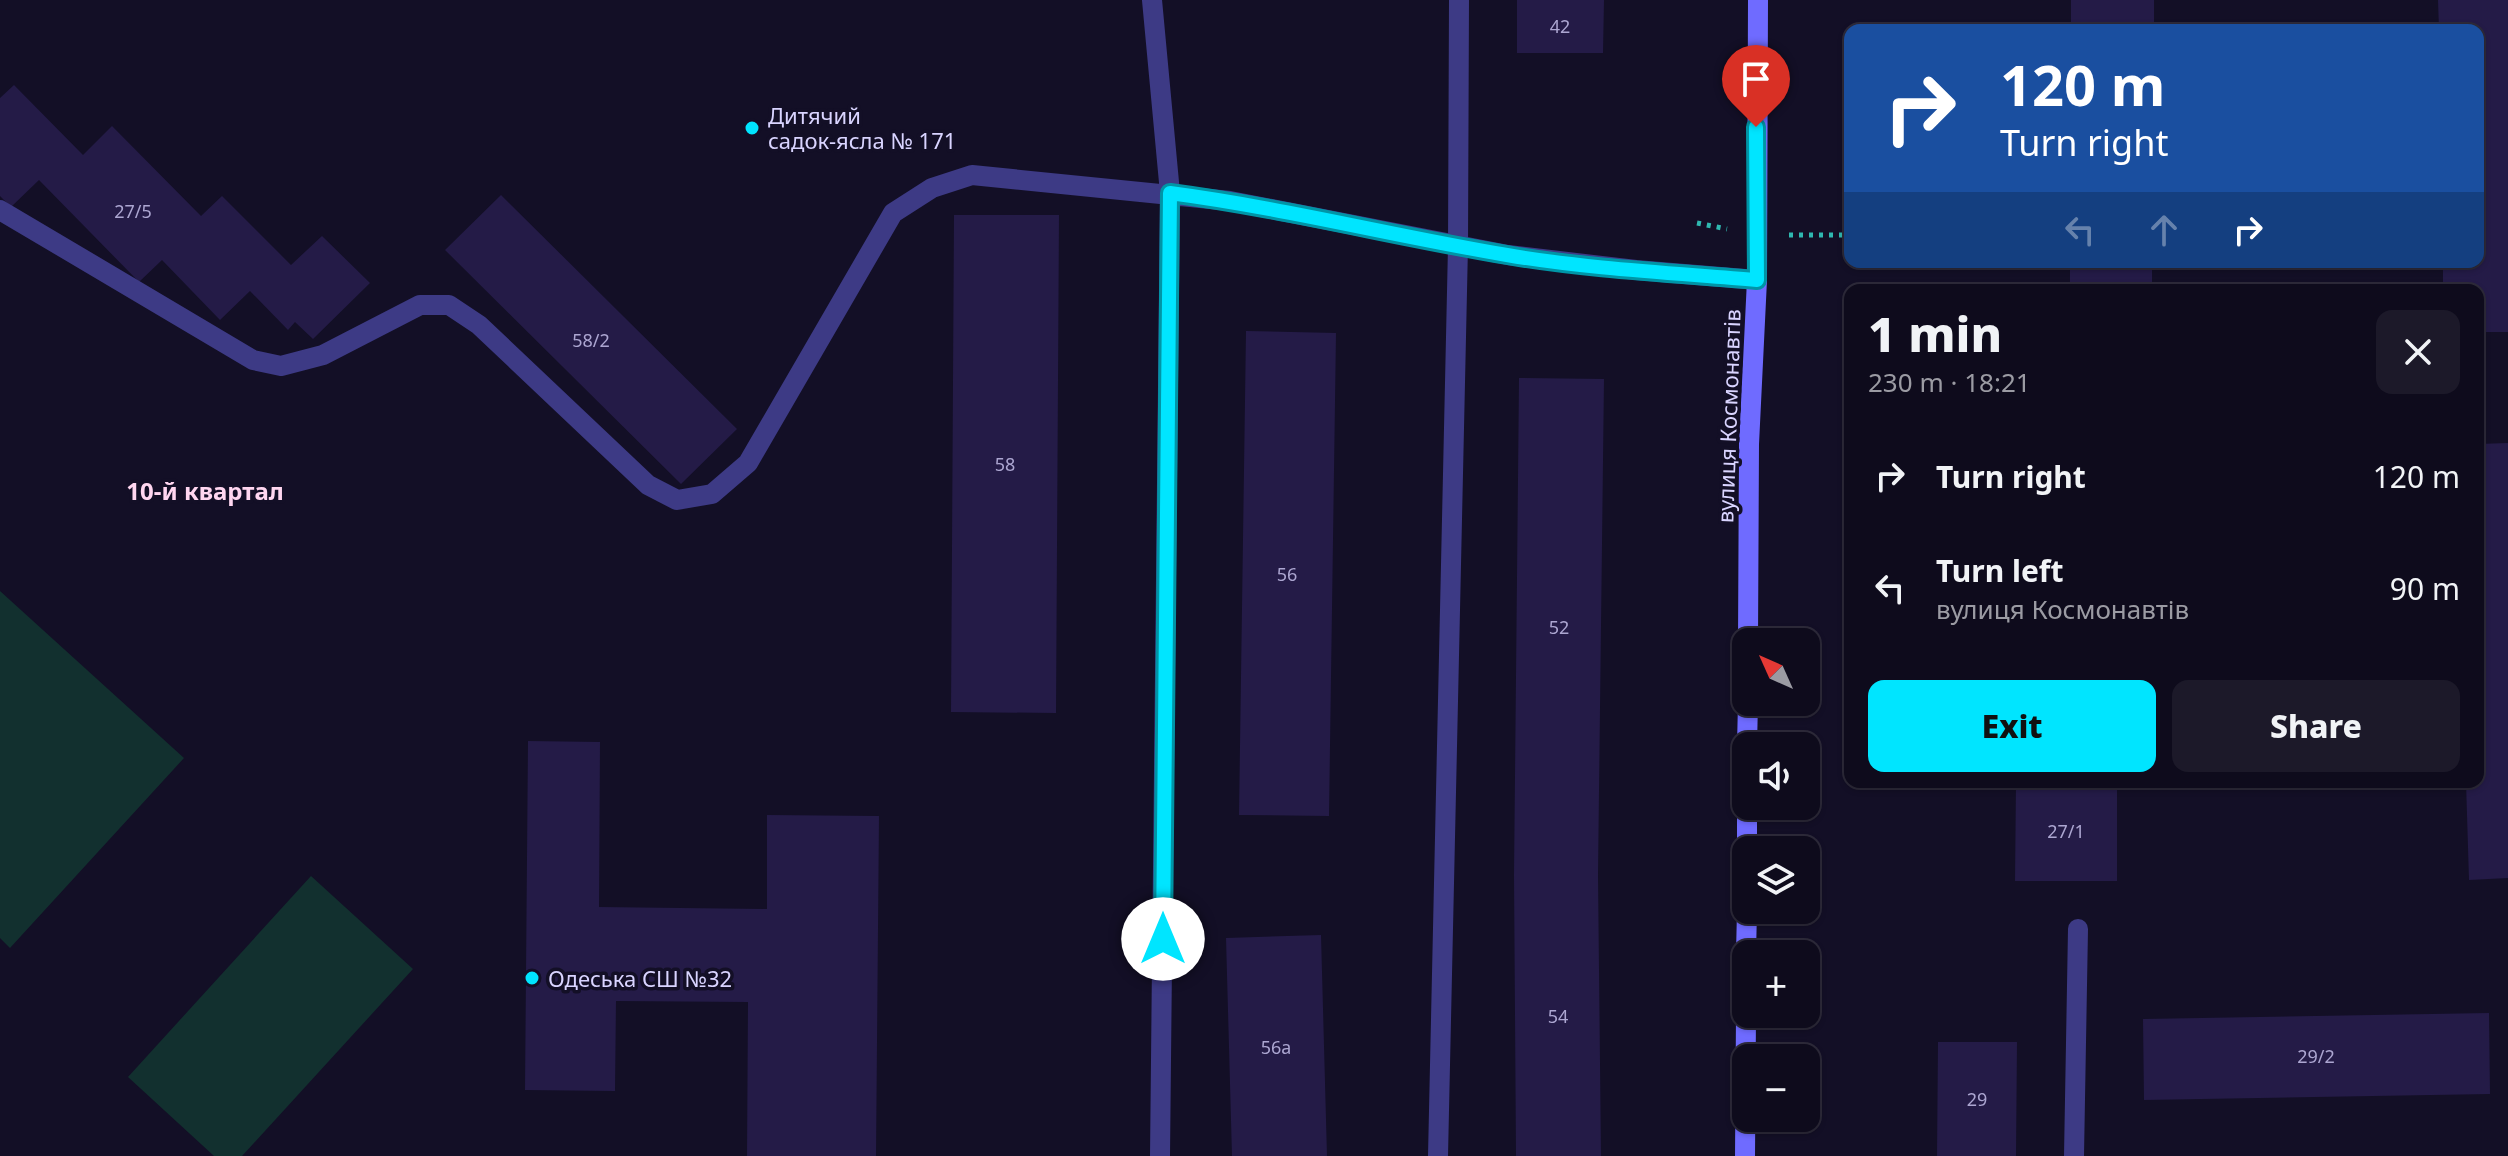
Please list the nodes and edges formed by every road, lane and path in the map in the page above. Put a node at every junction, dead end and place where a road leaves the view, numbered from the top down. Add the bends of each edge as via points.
1 (1152, 0) edge
2 (1459, 0) edge
3 (1758, 0) edge
4 (1170, 193) junction
5 (0, 210) edge
6 (1458, 246) junction
7 (1757, 280) junction
8 (1748, 628) edge
9 (2078, 929) dead end
10 (1746, 1028) edge
11 (1160, 1156) edge
12 (1438, 1156) edge
13 (1745, 1156) edge
14 (2074, 1156) edge

1 - 4 lane
2 - 6 lane
3 - 7 main road, вулиця Космонавтів
4 - 5 lane via 972,175 932,188 893,213 748,463 712,494 677,500 648,485 479,325 449,305 420,305 323,355 281,366 253,360
4 - 6 lane
4 - 11 lane
6 - 7 lane
6 - 12 lane
7 - 8 main road, вулиця Космонавтів
9 - 14 lane
10 - 13 main road

